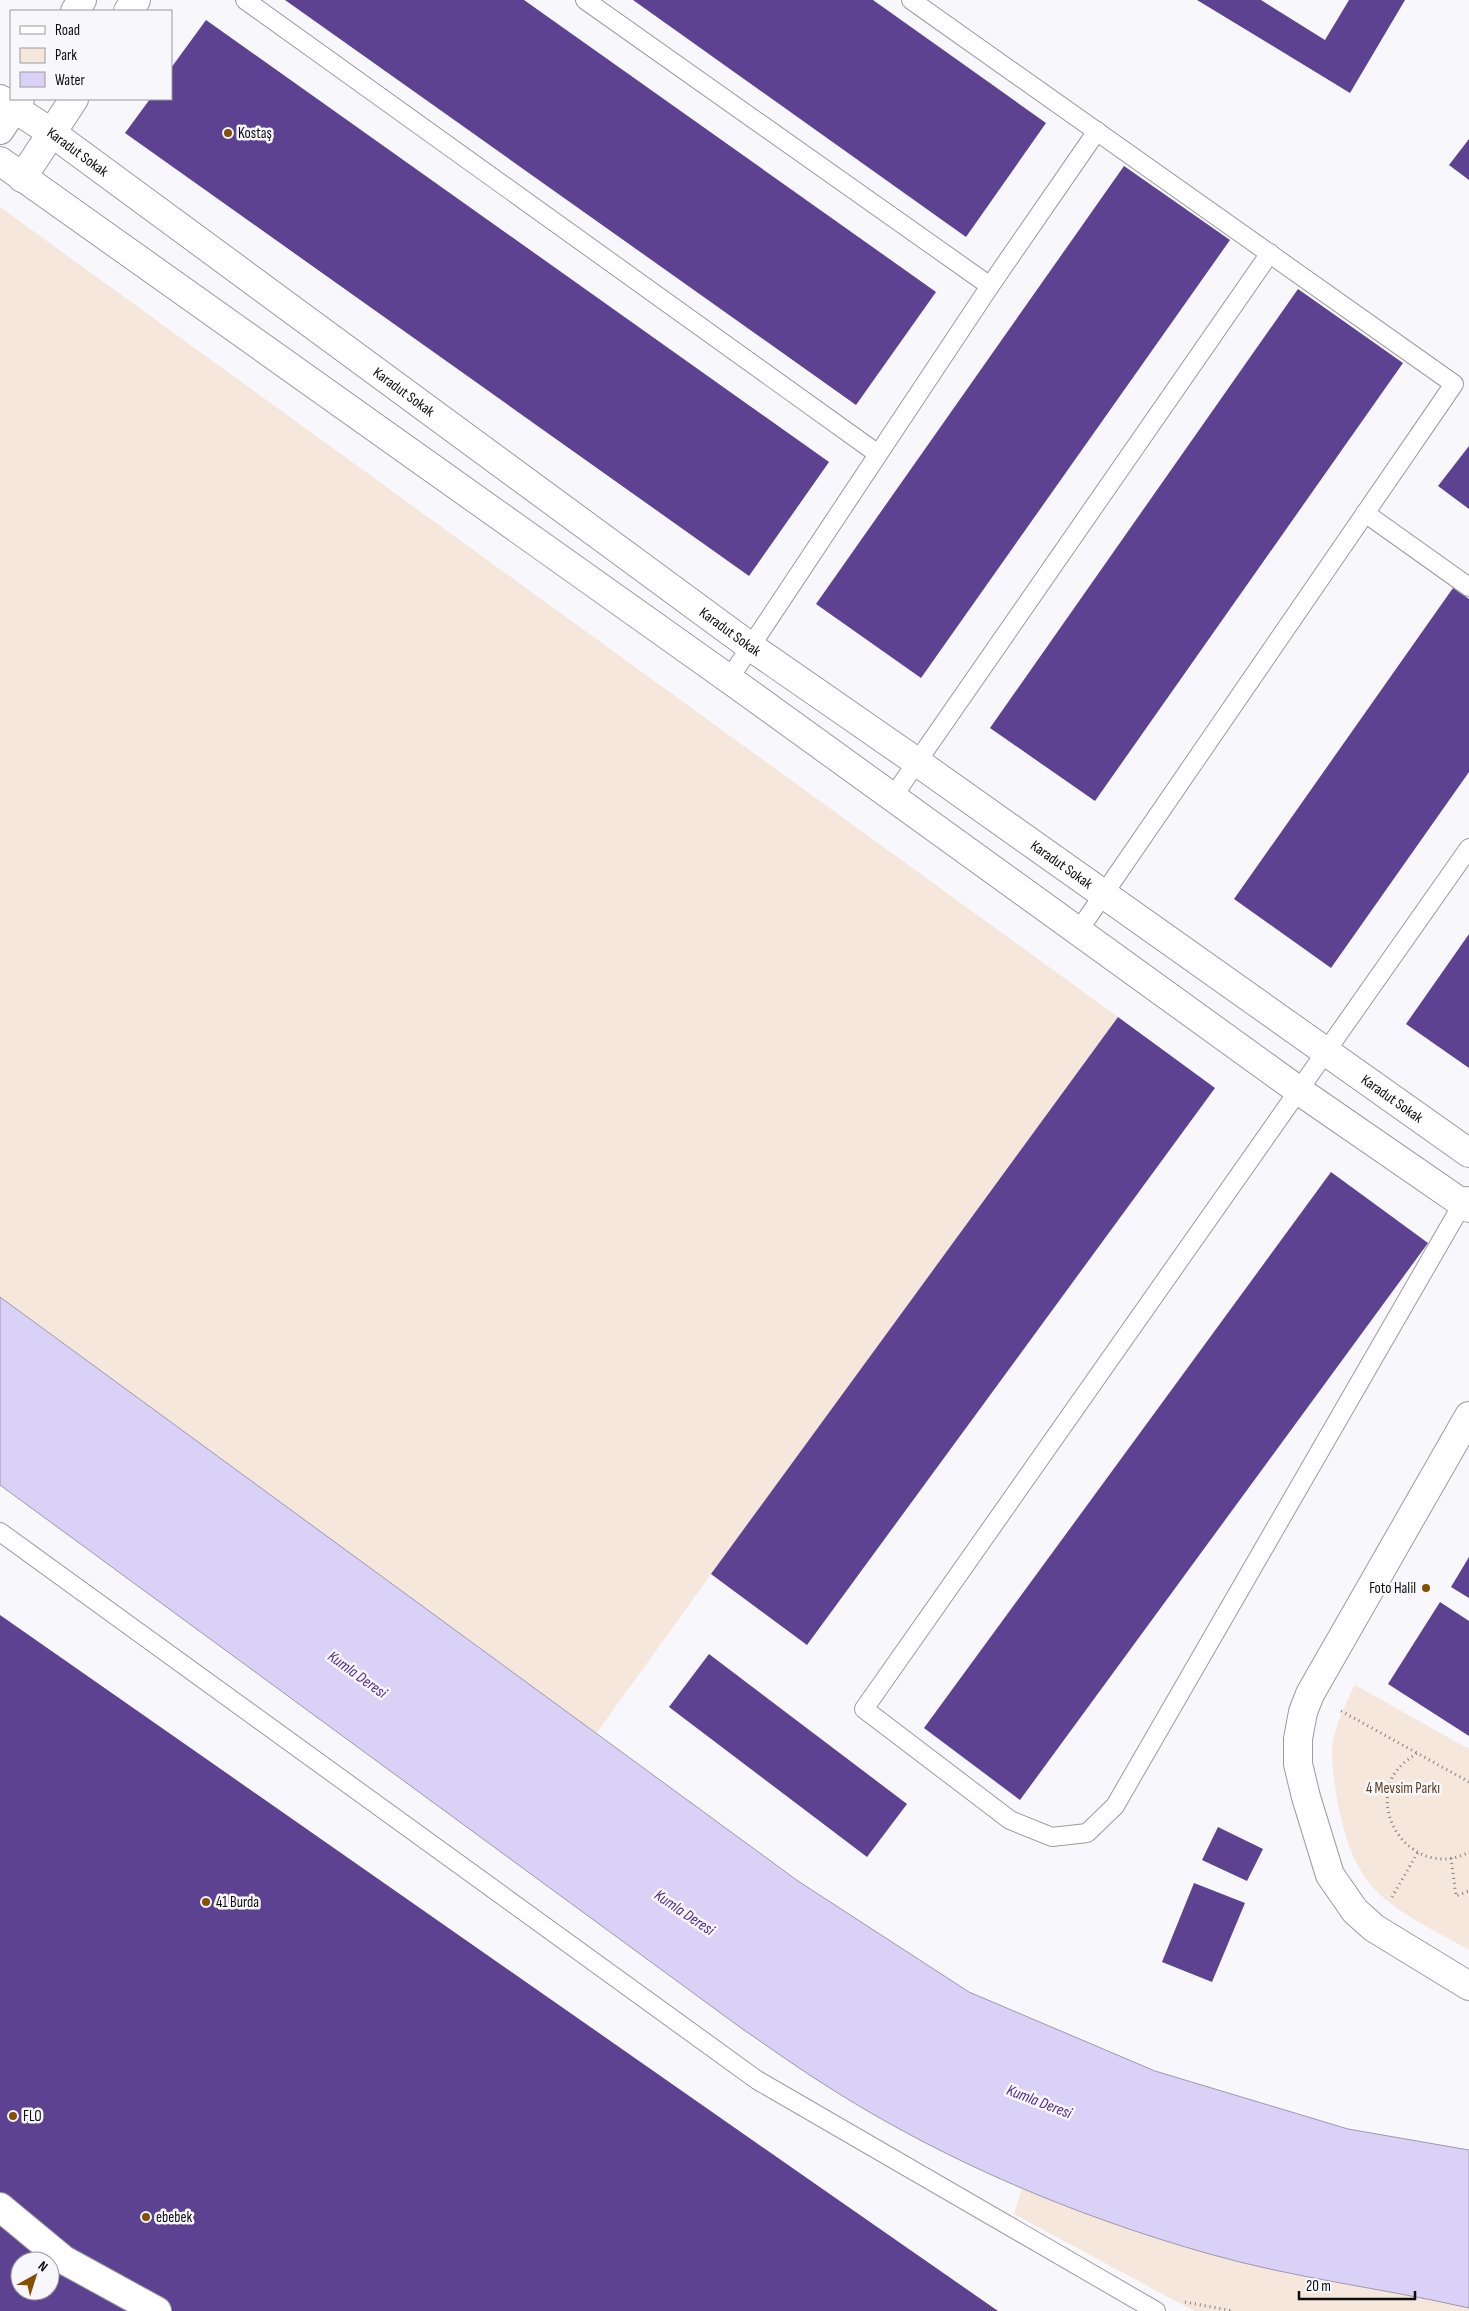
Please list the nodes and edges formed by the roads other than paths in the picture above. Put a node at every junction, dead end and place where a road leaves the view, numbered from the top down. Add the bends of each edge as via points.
1 (245, 0) edge
2 (585, 0) edge
3 (911, 0) edge
4 (73, 100) edge
5 (8, 109) edge
6 (1097, 130) junction
7 (52, 133) junction
8 (0, 162) edge
9 (22, 178) junction
10 (1270, 253) junction
11 (990, 286) junction
12 (878, 454) junction
13 (1365, 513) junction
14 (1469, 587) edge
15 (751, 646) junction
16 (729, 679) junction
17 (917, 762) junction
18 (892, 798) junction
19 (1469, 848) edge
20 (1103, 895) junction
21 (1079, 930) junction
22 (1325, 1052) junction
23 (1298, 1090) junction
24 (1469, 1153) edge
25 (1466, 1201) edge
26 (1469, 1416) edge
27 (0, 1532) edge
28 (1469, 1986) edge
29 (0, 2207) edge
30 (157, 2311) edge
31 (1156, 2311) edge

1 - 12 lane
2 - 11 lane
3 - 6 lane
4 - 7 street
5 - 7 street, Karadut Sokak
6 - 10 lane
6 - 11 lane
7 - 9 street
7 - 15 street, Karadut Sokak
8 - 9 street
9 - 16 street
10 - 13 lane via 1454,384
10 - 17 lane
11 - 12 lane
12 - 15 lane
13 - 14 lane
13 - 20 lane
15 - 16 lane
15 - 17 street, Karadut Sokak
16 - 18 street
17 - 18 lane
17 - 20 street, Karadut Sokak
18 - 21 street
19 - 22 lane
20 - 21 lane
20 - 22 street, Karadut Sokak
21 - 23 street
22 - 23 lane
22 - 24 street, Karadut Sokak
23 - 25 street
23 - 25 lane via 864,1709 1010,1820 1052,1837 1087,1833 1115,1806
26 - 28 street via 1310,1694 1298,1739 1298,1764 1330,1875 1355,1911 1374,1928
27 - 31 lane via 757,2080
29 - 30 street via 64,2260

